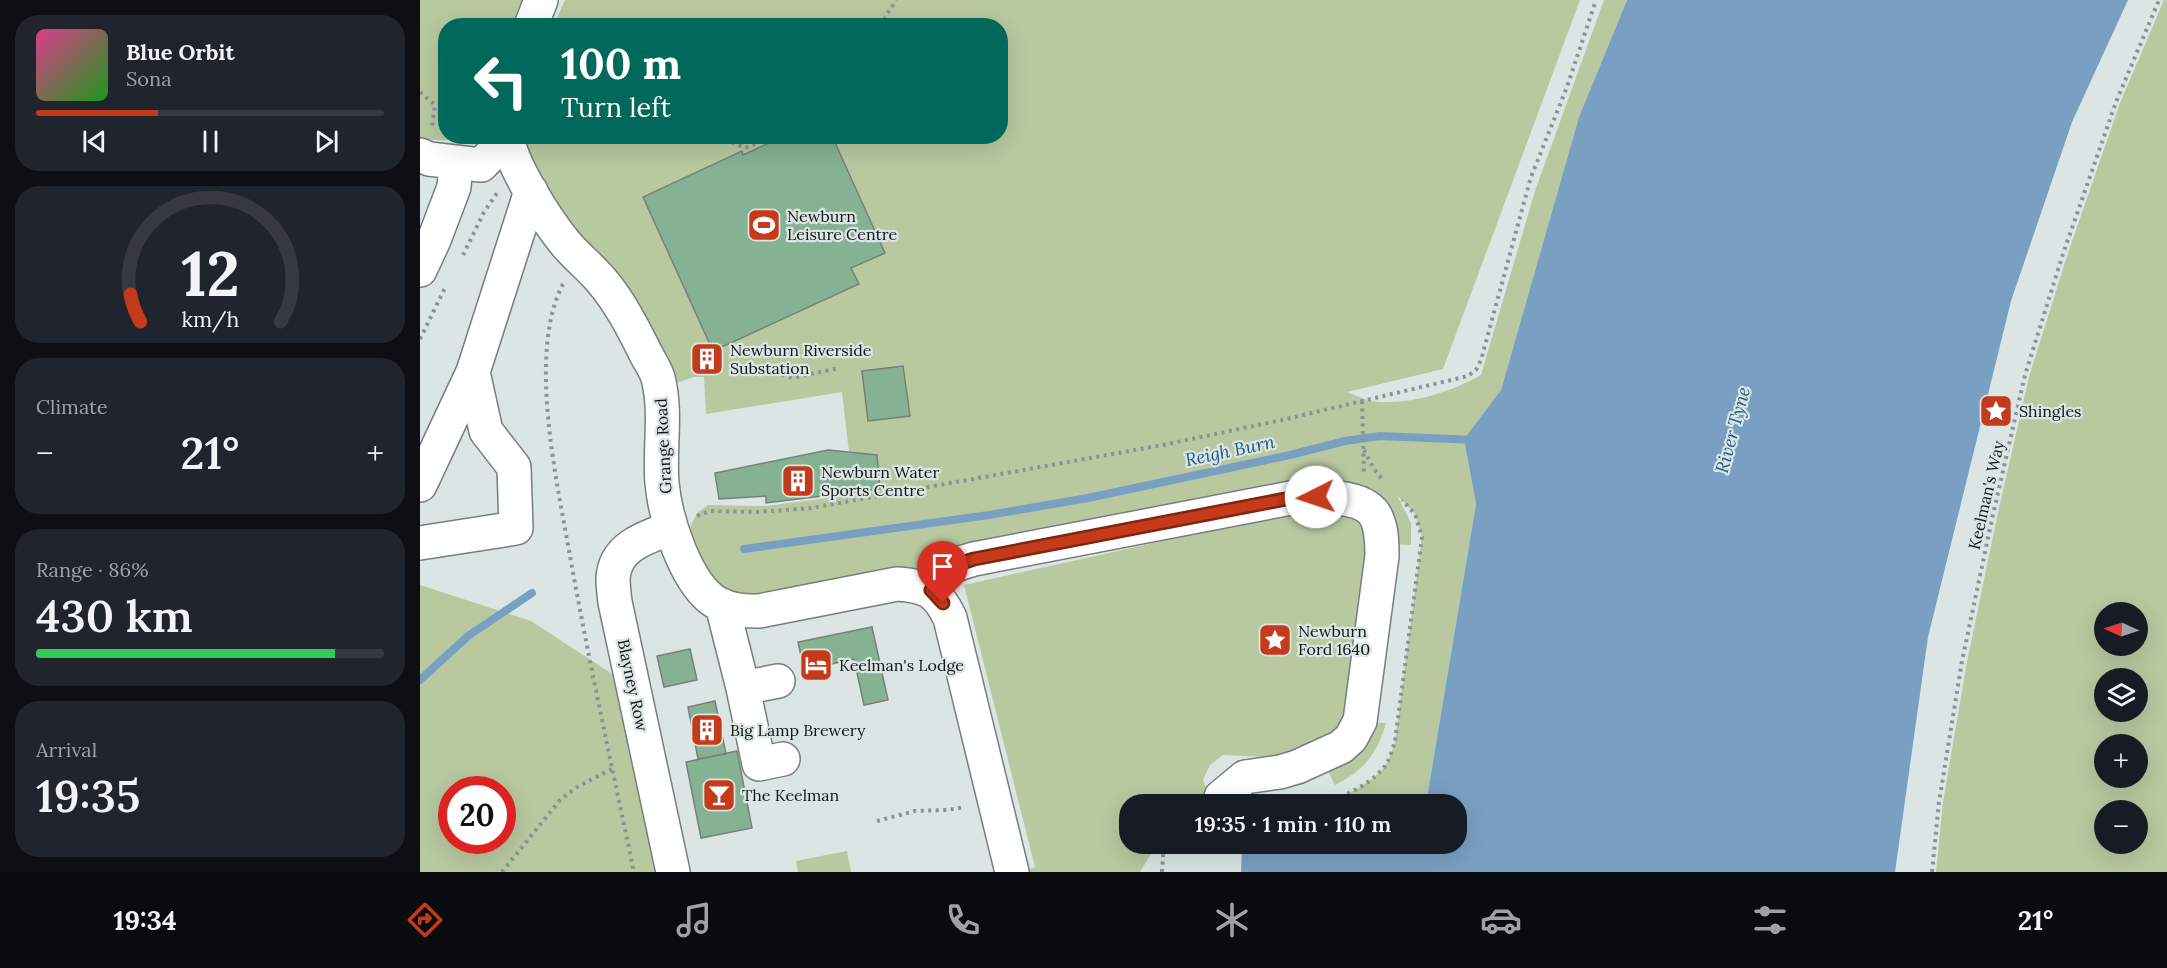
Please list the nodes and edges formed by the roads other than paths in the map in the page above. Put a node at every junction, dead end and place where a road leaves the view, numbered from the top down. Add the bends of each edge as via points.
1 (542, 0) edge
2 (534, 18) edge
3 (515, 158) edge
4 (435, 159) edge
5 (433, 278) edge
6 (473, 372) junction
7 (420, 485) edge
8 (671, 528) junction
9 (420, 543) edge
10 (931, 590) junction
11 (722, 605) junction
12 (778, 681) dead end
13 (743, 688) junction
14 (783, 759) dead end
15 (1225, 794) edge
16 (673, 872) edge
17 (1012, 872) edge

1 - 2 street
3 - 4 street via 481,165
3 - 6 street
3 - 8 street, Grange Road via 566,243 620,306 658,376 662,484
4 - 5 street via 454,187 434,240
6 - 7 street
6 - 9 street via 486,431 514,467 516,528
8 - 11 street, Grange Road via 689,570 704,591
8 - 16 street, Blayney Row via 628,548 620,555 613,576 615,602
10 - 11 street via 897,584 759,611
10 - 15 street via 941,574 974,559 1296,497 1335,497 1365,507 1376,516 1382,556 1360,721 1341,747 1297,767 1245,777
10 - 17 street via 950,618
11 - 13 street
12 - 13 street
13 - 14 street via 759,764

